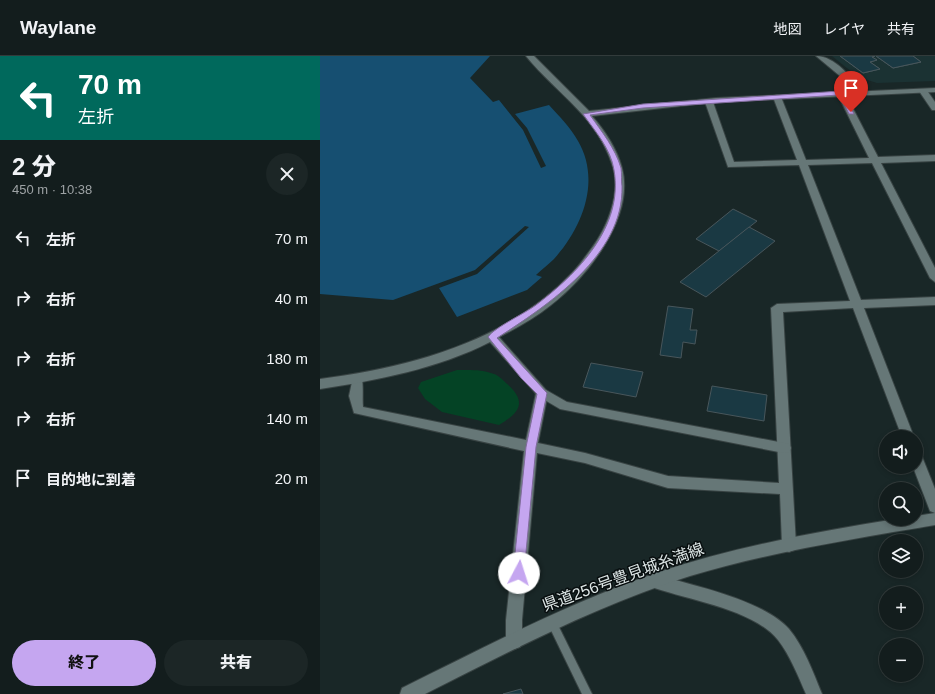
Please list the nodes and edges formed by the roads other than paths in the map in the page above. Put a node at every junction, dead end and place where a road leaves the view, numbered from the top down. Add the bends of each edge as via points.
1 (530, 56) edge
2 (820, 56) edge
3 (935, 90) edge
4 (923, 91) junction
5 (858, 92) junction
6 (841, 93) junction
7 (777, 97) junction
8 (709, 102) junction
9 (935, 108) edge
10 (586, 114) junction
11 (935, 158) edge
12 (876, 160) junction
13 (802, 163) junction
14 (935, 278) edge
15 (935, 301) edge
16 (857, 304) junction
17 (492, 337) junction
18 (357, 380) junction
19 (320, 384) edge
20 (542, 393) junction
21 (905, 430) edge
22 (531, 447) junction
23 (784, 448) junction
24 (922, 474) edge
25 (786, 489) junction
26 (935, 507) edge
27 (935, 520) edge
28 (789, 545) junction
29 (654, 581) junction
30 (552, 622) junction
31 (514, 641) junction
32 (408, 694) edge
33 (587, 694) edge
34 (814, 694) edge

1 - 10 street
2 - 5 street via 849,79
3 - 4 street
4 - 5 street
4 - 9 street
5 - 6 street
6 - 7 street
6 - 12 street
7 - 8 street
7 - 13 street
8 - 10 street via 643,106
8 - 13 street via 731,165
10 - 17 street via 608,145 618,169 618,201 612,221 594,255 579,272 538,308
11 - 12 street
12 - 13 street
12 - 14 street
13 - 16 street
15 - 16 street
16 - 21 street
16 - 23 street via 777,308
17 - 18 street via 427,362
17 - 20 street
18 - 19 street
18 - 22 street via 355,396 358,410
20 - 22 street
20 - 23 street via 564,406
22 - 25 street via 585,458 668,482
22 - 31 street
23 - 25 street
24 - 26 street
25 - 28 street
27 - 28 street, 県道256号豊見城糸満線
28 - 29 street, 県道256号豊見城糸満線 via 718,561
29 - 30 street, 県道256号豊見城糸満線
29 - 34 street via 743,609 778,628 791,646
30 - 31 street, 県道256号豊見城糸満線
30 - 33 lane
31 - 32 street, 県道256号豊見城糸満線

